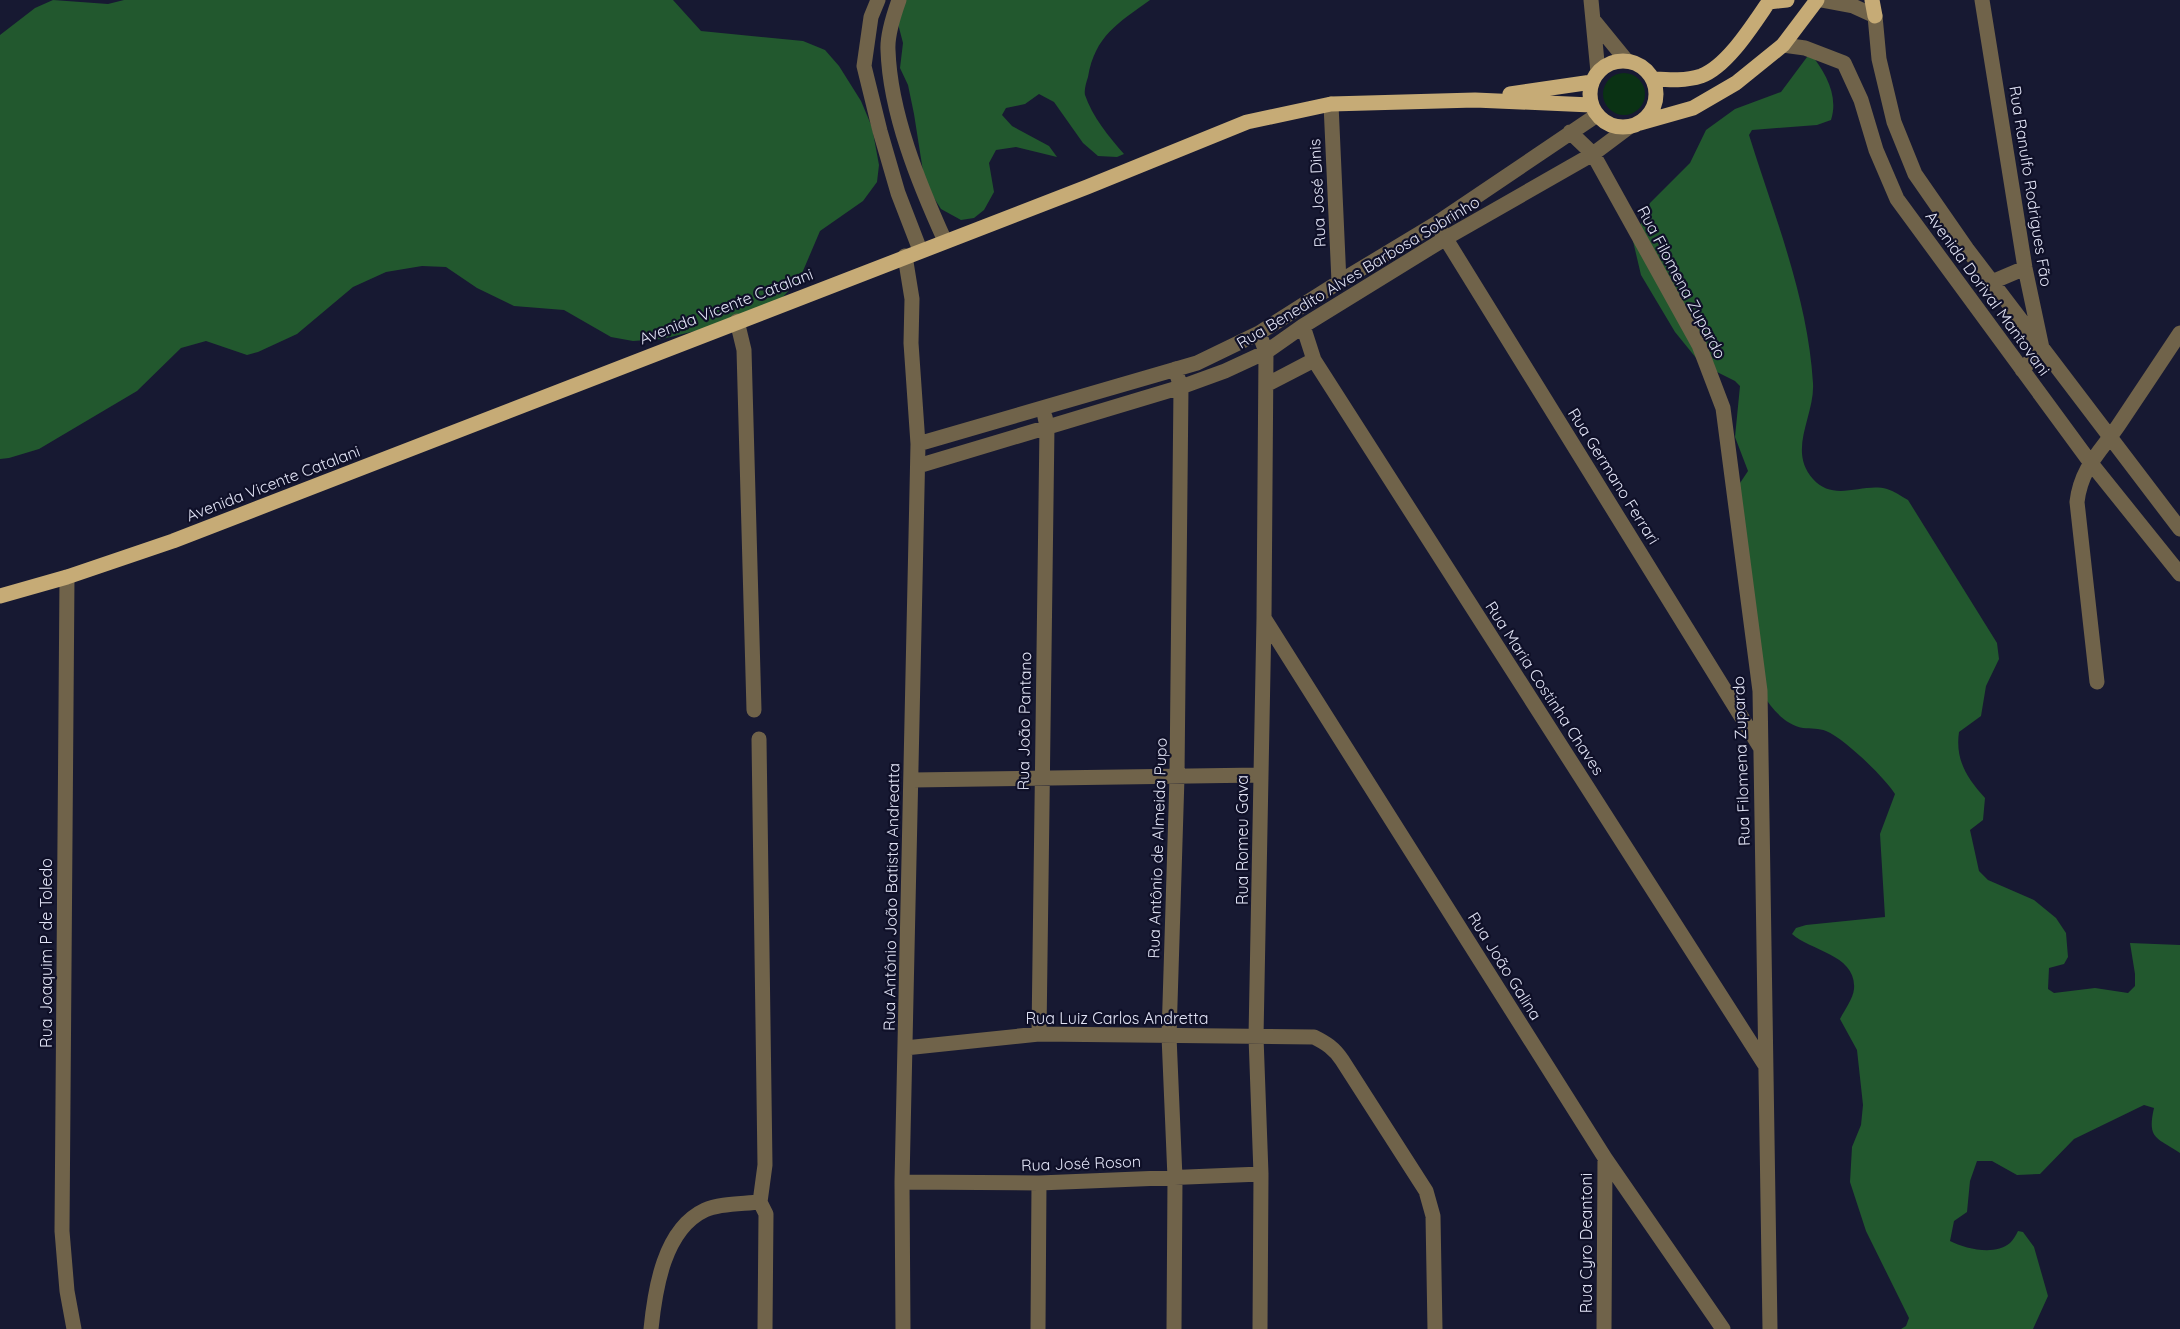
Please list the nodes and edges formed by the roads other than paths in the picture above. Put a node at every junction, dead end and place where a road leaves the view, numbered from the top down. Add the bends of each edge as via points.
1 (878, 0) edge
2 (898, 0) edge
3 (1591, 0) edge
4 (1787, 0) edge
5 (1819, 0) edge
6 (1872, 0) edge
7 (1982, 0) edge
8 (1769, 1) edge
9 (1875, 16) junction
10 (1594, 22) junction
11 (1783, 45) junction
12 (1626, 60) junction
13 (1595, 77) junction
14 (1654, 79) junction
15 (1474, 100) junction
16 (1331, 104) junction
17 (1594, 110) junction
18 (1634, 125) junction
19 (1570, 132) junction
20 (1593, 154) junction
21 (1437, 224) junction
22 (1446, 238) junction
23 (945, 241) junction
24 (920, 250) junction
25 (905, 256) junction
26 (2025, 268) junction
27 (1339, 282) junction
28 (1992, 282) junction
29 (737, 321) junction
30 (1303, 326) junction
31 (1259, 333) junction
32 (2180, 333) edge
33 (2042, 348) junction
34 (1266, 352) junction
35 (1314, 360) junction
36 (1175, 369) junction
37 (2022, 370) junction
38 (1266, 385) junction
39 (1181, 387) junction
40 (1044, 408) junction
41 (1047, 426) junction
42 (2110, 438) junction
43 (918, 444) junction
44 (2090, 462) junction
45 (918, 466) junction
46 (2180, 529) edge
47 (2180, 574) edge
48 (67, 577) junction
49 (0, 596) edge
50 (1264, 618) junction
51 (2097, 682) dead end
52 (754, 710) dead end
53 (759, 739) dead end
54 (1760, 748) junction
55 (1260, 775) junction
56 (1178, 777) junction
57 (912, 780) junction
58 (1041, 780) junction
59 (1039, 1034) junction
60 (1169, 1036) junction
61 (1256, 1036) junction
62 (905, 1048) junction
63 (1765, 1065) junction
64 (1605, 1158) junction
65 (1261, 1174) junction
66 (1175, 1178) junction
67 (902, 1182) junction
68 (1039, 1183) junction
69 (763, 1208) junction
70 (74, 1329) edge
71 (651, 1329) edge
72 (765, 1329) edge
73 (903, 1329) edge
74 (1038, 1329) edge
75 (1174, 1329) edge
76 (1260, 1329) edge
77 (1435, 1329) edge
78 (1604, 1329) edge
79 (1722, 1329) edge
80 (1770, 1329) edge

1 - 24 street via 871,17 864,66 898,193
2 - 23 street via 888,48 895,100 919,183
3 - 10 street
4 - 8 main road
5 - 9 street via 1853,6
5 - 11 main road, Rua Benedito Alves Barbosa Sobrinho
6 - 9 main road
7 - 26 street, Rua Ranulfo Rodrigues Fão
8 - 14 main road via 1725,60 1703,75 1682,80
9 - 28 street, Avenida Dorival Mantovani via 1879,60 1894,122 1915,174
10 - 12 street
10 - 13 street
11 - 18 main road, Rua Benedito Alves Barbosa Sobrinho via 1736,83 1694,108
11 - 37 street, Avenida Dorival Mantovani via 1805,48 1844,63 1897,199
12 - 13 main road via 1606,65
12 - 14 main road via 1645,68
13 - 15 main road, Avenida Vicente Catalani
13 - 17 main road via 1590,93
14 - 18 main road via 1654,107
15 - 16 main road, Avenida Vicente Catalani
15 - 17 main road, Avenida Vicente Catalani
16 - 23 main road, Avenida Vicente Catalani via 1247,122
16 - 27 street, Rua José Dinis
17 - 18 main road via 1606,123 1617,127
17 - 19 street, Rua Benedito Alves Barbosa Sobrinho
18 - 20 street, Rua Benedito Alves Barbosa Sobrinho
19 - 20 street, Rua Filomena Zupardo
19 - 21 street, Rua Benedito Alves Barbosa Sobrinho
20 - 22 street, Rua Benedito Alves Barbosa Sobrinho
20 - 54 street, Rua Filomena Zupardo via 1699,345 1723,408 1760,691
21 - 22 street, Rua Germano Ferrari
21 - 27 street, Rua Benedito Alves Barbosa Sobrinho
22 - 30 street, Rua Benedito Alves Barbosa Sobrinho
22 - 54 street, Rua Germano Ferrari
23 - 24 main road, Avenida Vicente Catalani
24 - 25 main road, Avenida Vicente Catalani
25 - 29 main road, Avenida Vicente Catalani
25 - 43 street via 912,299
26 - 28 street
26 - 33 street, Rua Ranulfo Rodrigues Fão
27 - 31 street, Rua Benedito Alves Barbosa Sobrinho
28 - 33 street, Avenida Dorival Mantovani
29 - 48 main road, Avenida Vicente Catalani via 183,537
29 - 52 street via 744,350
30 - 34 street, Rua Benedito Alves Barbosa Sobrinho
30 - 35 street, Rua Maria Costinha Chaves
31 - 34 street
31 - 36 street, Rua Benedito Alves Barbosa Sobrinho via 1197,363
32 - 42 street
33 - 37 street
33 - 42 street, Avenida Dorival Mantovani
34 - 38 street, Rua Romeu Gava
34 - 39 street, Rua Benedito Alves Barbosa Sobrinho
35 - 38 street
35 - 63 street, Rua Maria Costinha Chaves
36 - 39 street, Rua Antônio de Almeida Pupo
36 - 40 street, Rua Benedito Alves Barbosa Sobrinho
37 - 44 street, Avenida Dorival Mantovani
38 - 50 street, Rua Romeu Gava
39 - 41 street, Rua Benedito Alves Barbosa Sobrinho
39 - 56 street, Rua Antônio de Almeida Pupo
40 - 41 street, Rua João Pantano
40 - 43 street, Rua Benedito Alves Barbosa Sobrinho
41 - 45 street, Rua Benedito Alves Barbosa Sobrinho
41 - 58 street, Rua João Pantano
42 - 44 street
42 - 46 street, Avenida Dorival Mantovani
43 - 45 street, Rua Antônio João Batista Andreatta
44 - 47 street, Avenida Dorival Mantovani
44 - 51 street via 2079,485 2077,501
45 - 57 street, Rua Antônio João Batista Andreatta
48 - 49 main road, Avenida Vicente Catalani
48 - 70 street, Rua Joaquim P de Toledo via 62,1231
50 - 55 street, Rua Romeu Gava
50 - 64 street, Rua João Galina
53 - 69 street
54 - 63 street, Rua Filomena Zupardo
55 - 56 street
55 - 61 street, Rua Romeu Gava
56 - 58 street
56 - 60 street, Rua Antônio de Almeida Pupo
57 - 58 street
57 - 62 street, Rua Antônio João Batista Andreatta
58 - 59 street, Rua João Pantano
59 - 60 street, Rua Luiz Carlos Andretta
59 - 62 street, Rua Luiz Carlos Andretta
60 - 61 street, Rua Luiz Carlos Andretta
60 - 66 street, Rua Antônio de Almeida Pupo
61 - 65 street, Rua Romeu Gava
61 - 77 street, Rua Luiz Carlos Andretta via 1314,1037 1335,1050 1426,1191 1433,1216
62 - 67 street, Rua Antônio João Batista Andreatta
63 - 80 street, Rua Filomena Zupardo
64 - 78 street, Rua Cyro Deantoni
64 - 79 street, Rua João Galina
65 - 66 street, Rua José Roson
65 - 76 street, Rua Romeu Gava
66 - 68 street, Rua José Roson
66 - 75 street, Rua Antônio de Almeida Pupo
67 - 68 street, Rua José Roson
67 - 73 street, Rua Antônio João Batista Andreatta
68 - 74 street
69 - 71 street via 706,1209 682,1228 663,1264
69 - 72 street

